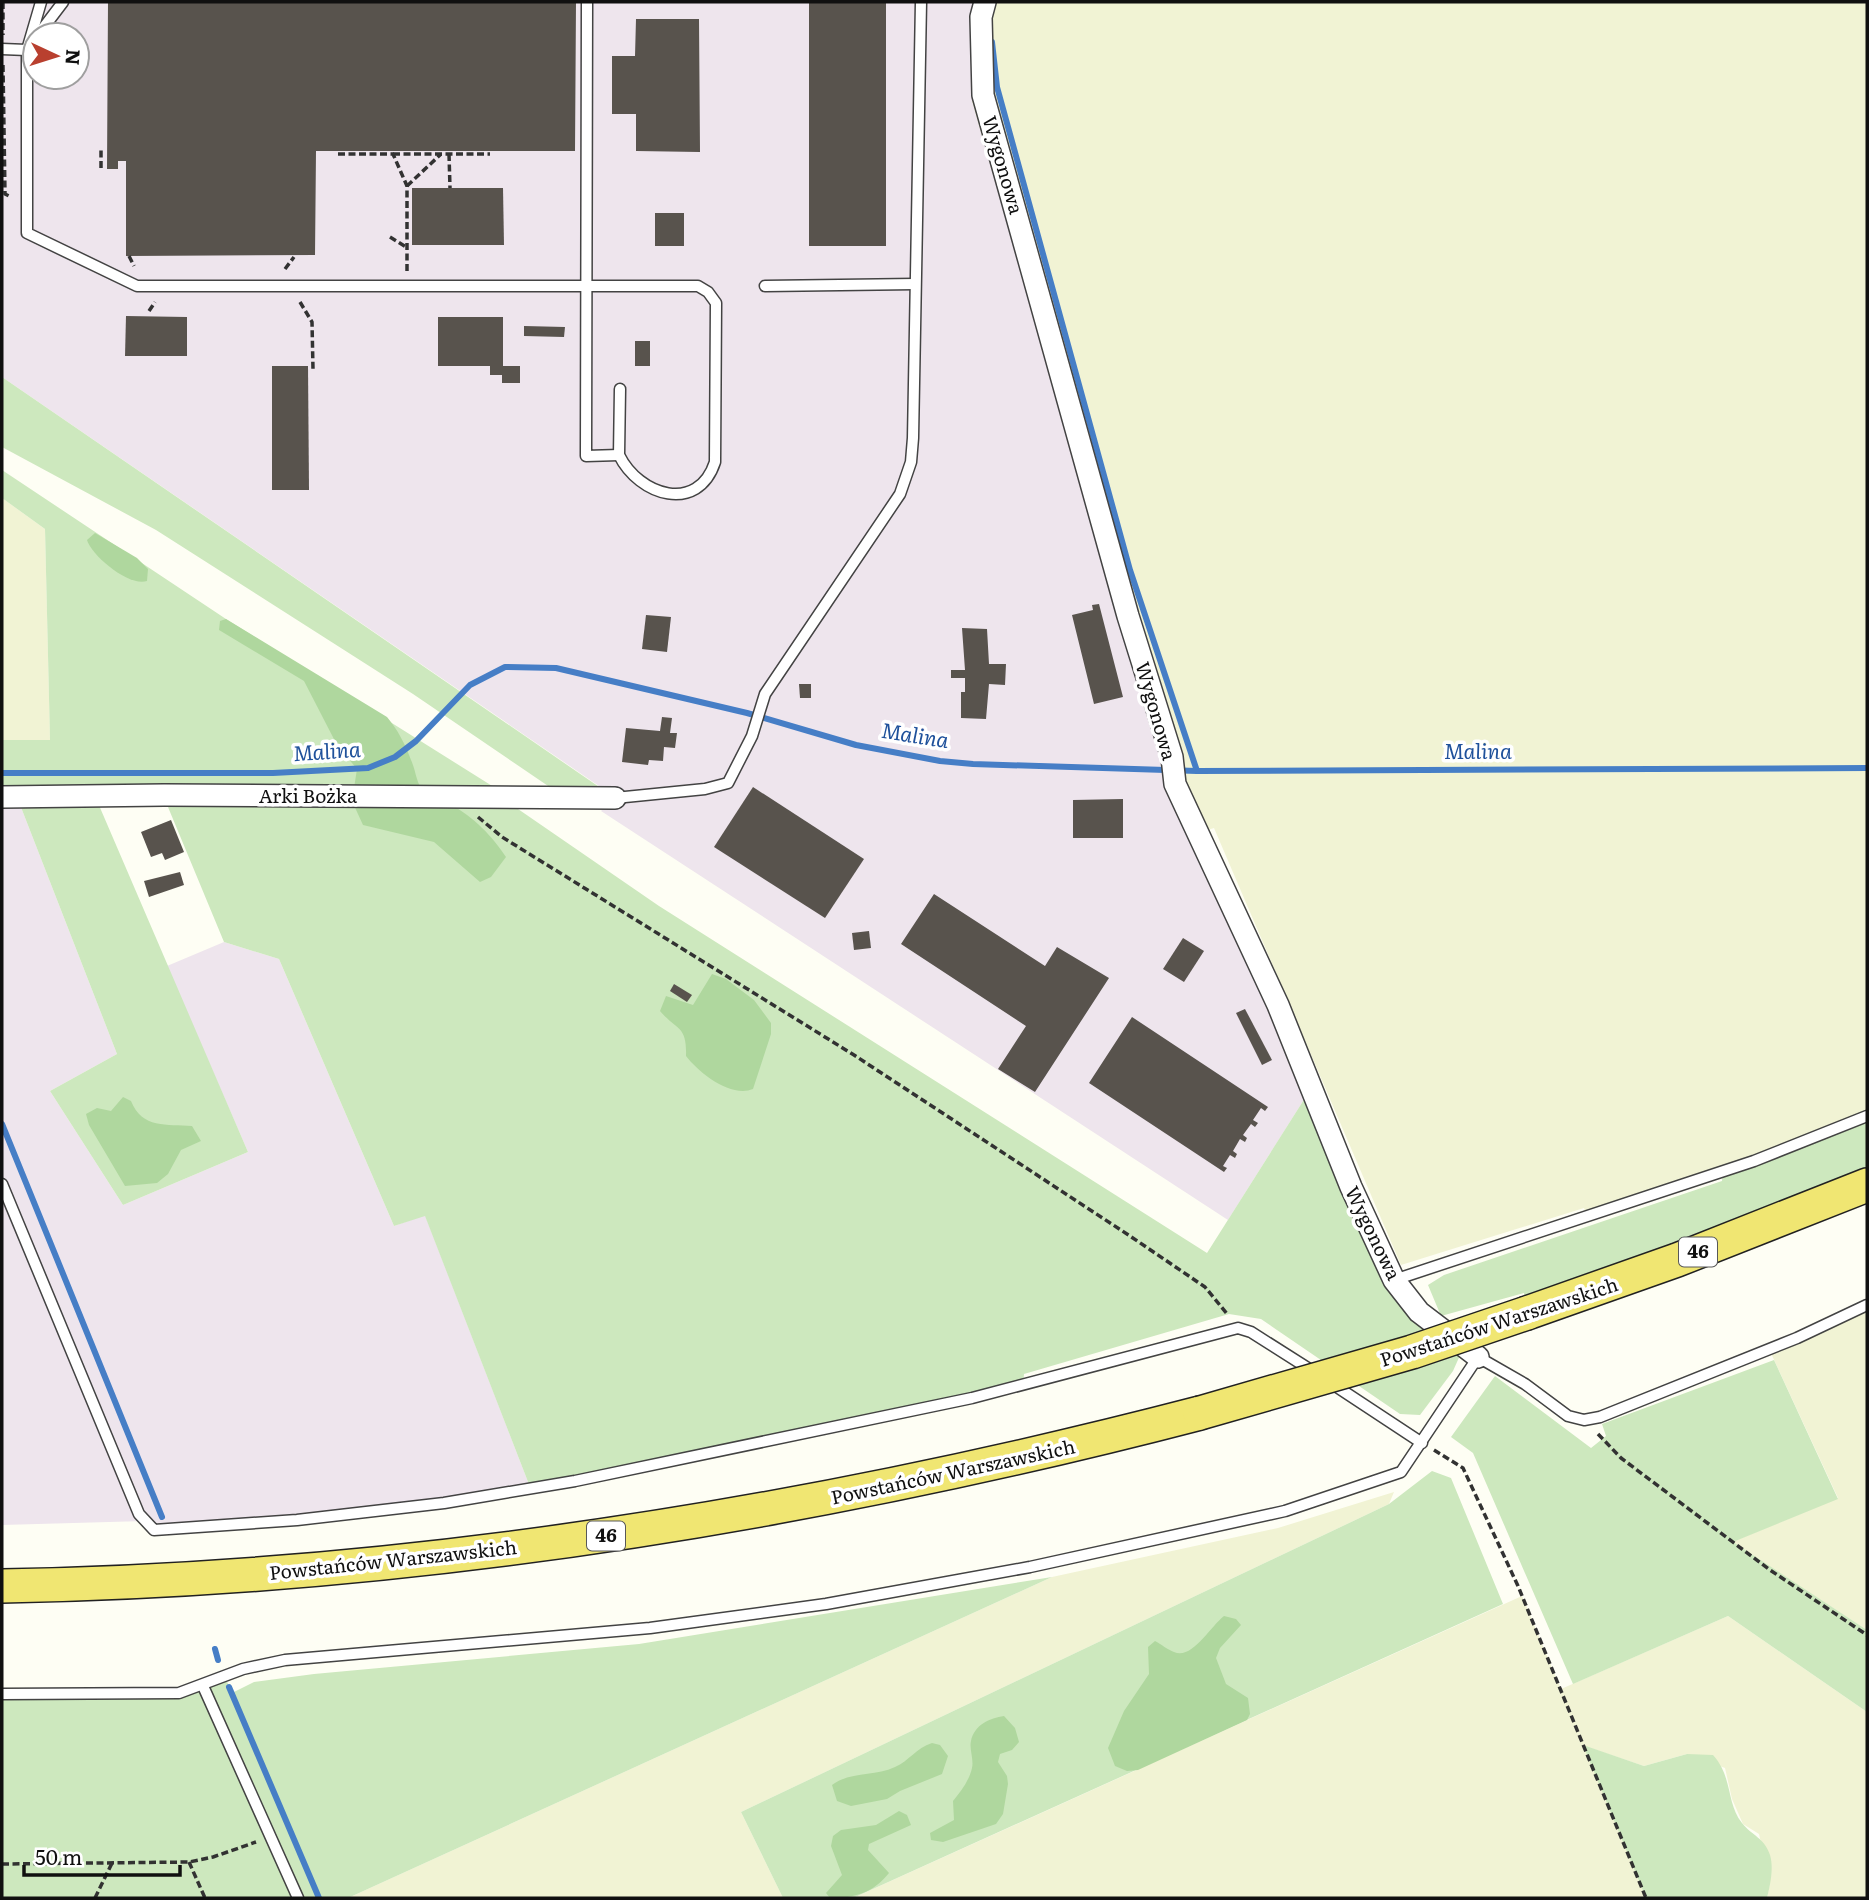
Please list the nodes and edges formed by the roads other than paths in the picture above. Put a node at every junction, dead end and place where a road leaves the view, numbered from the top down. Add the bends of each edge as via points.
1 (41, 2) edge
2 (63, 2) edge
3 (587, 2) edge
4 (921, 2) edge
5 (985, 2) edge
6 (35, 21) edge
7 (48, 21) edge
8 (2, 50) edge
9 (21, 50) edge
10 (27, 91) edge
11 (915, 284) junction
12 (586, 285) junction
13 (765, 286) dead end
14 (620, 388) dead end
15 (619, 455) junction
16 (2, 797) edge
17 (615, 798) joint
18 (1867, 1116) edge
19 (2, 1184) edge
20 (1867, 1185) edge
21 (1394, 1280) junction
22 (1867, 1305) edge
23 (1478, 1357) junction
24 (1422, 1443) junction
25 (2, 1586) edge
26 (202, 1686) junction
27 (2, 1694) edge
28 (298, 1898) edge

1 - 6 lane
2 - 7 lane
3 - 12 lane
4 - 11 lane
5 - 21 street, Wygonowa via 981,17 983,95 1128,616 1172,757 1175,784 1272,992
8 - 9 lane
10 - 12 lane via 27,233 137,286
11 - 13 lane
11 - 17 lane via 913,438 907,475 884,521 765,694 752,736 728,783
12 - 15 lane via 586,456
12 - 15 lane via 698,286 716,303 715,462 710,477 702,487 671,495 645,484
14 - 15 lane
16 - 17 street, Arki Bożka
18 - 21 lane via 1754,1161
19 - 24 lane via 139,1514 154,1530 297,1520 575,1481 972,1398 1238,1328
20 - 25 main road, Powstańców Warszawskich / 46, bridge via 1677,1260 1412,1352 1200,1413 961,1472 645,1530 349,1565 177,1579
21 - 23 street, Wygonowa via 1419,1312
22 - 23 lane via 1797,1338 1584,1420 1568,1416
23 - 24 lane
24 - 26 lane via 1401,1472 1285,1511 1030,1567 826,1604 650,1628 285,1660 243,1669
26 - 27 lane via 179,1693
26 - 28 lane

